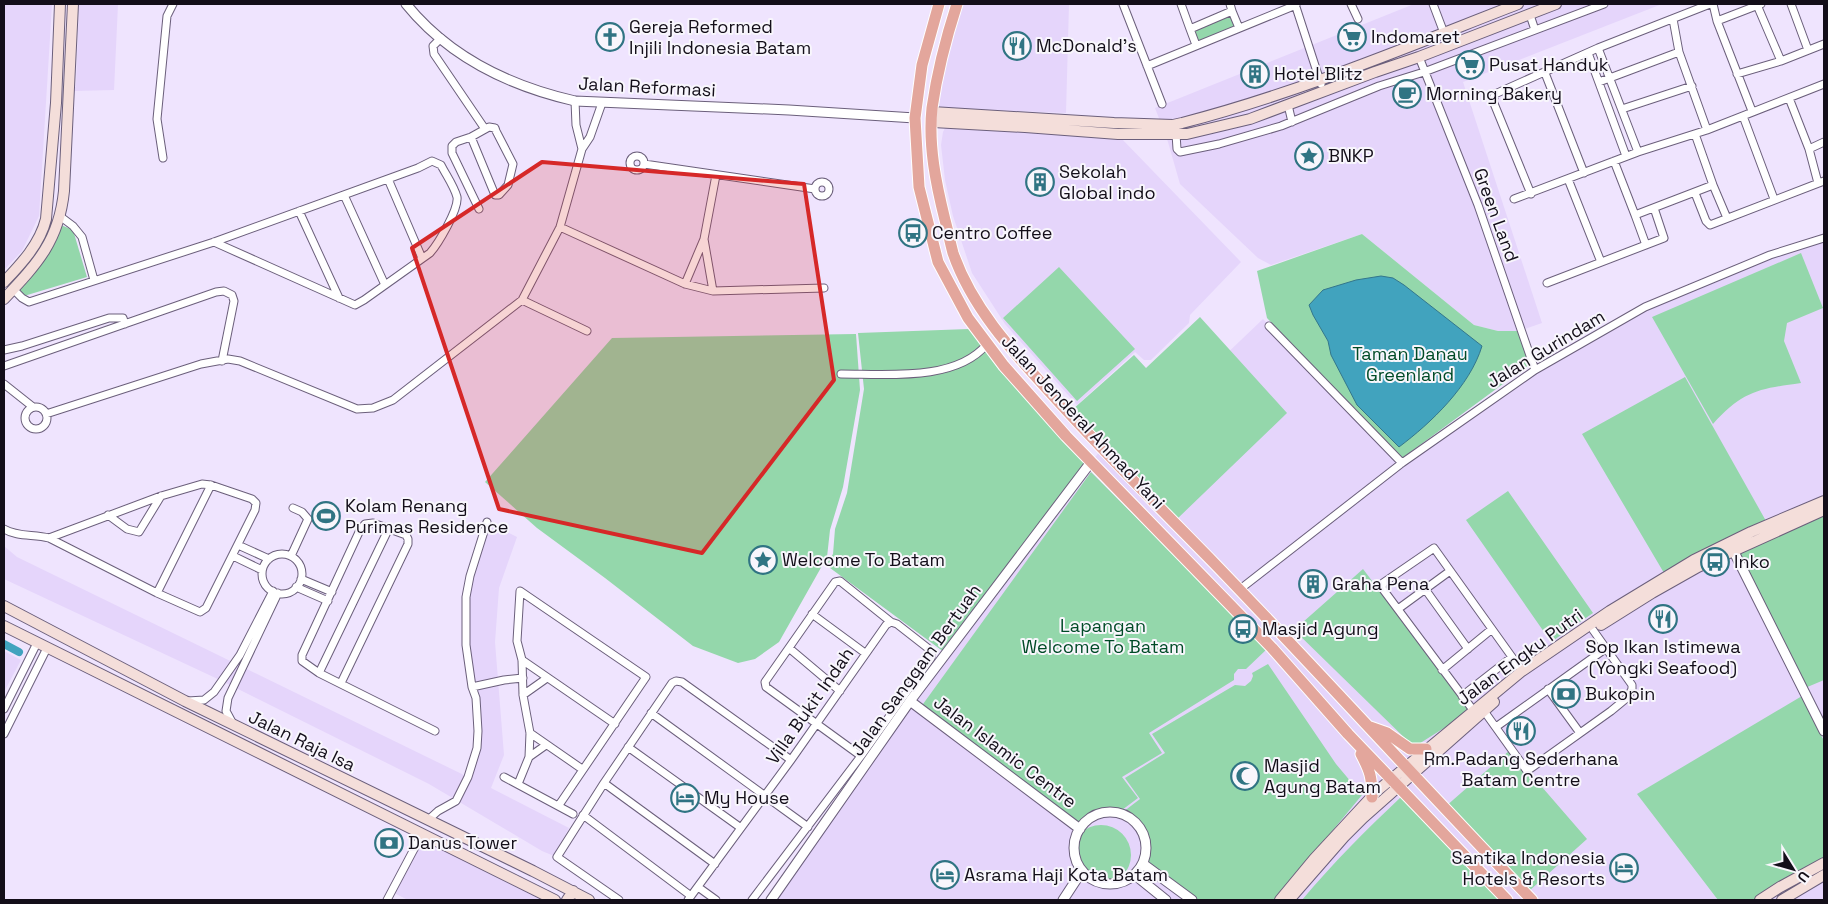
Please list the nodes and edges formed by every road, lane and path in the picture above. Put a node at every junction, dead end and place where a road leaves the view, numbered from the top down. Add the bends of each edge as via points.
1 (60, 4) edge
2 (73, 4) edge
3 (173, 4) edge
4 (406, 4) edge
5 (939, 4) edge
6 (956, 4) edge
7 (1123, 4) edge
8 (1181, 4) edge
9 (1295, 4) edge
10 (1351, 4) edge
11 (1433, 4) edge
12 (1518, 4) edge
13 (1556, 4) edge
14 (1604, 4) edge
15 (1711, 4) edge
16 (1791, 4) edge
17 (1759, 5) edge
18 (1231, 7) edge
19 (1530, 15) junction
20 (1358, 19) dead end
21 (1673, 19) junction
22 (1717, 21) junction
23 (1239, 28) junction
24 (1190, 29) junction
25 (1535, 30) junction
26 (1444, 34) junction
27 (441, 38) junction
28 (1824, 44) edge
29 (1196, 46) junction
30 (1598, 48) junction
31 (1808, 50) junction
32 (1679, 52) junction
33 (1588, 53) junction
34 (1419, 57) junction
35 (1781, 61) junction
36 (1147, 66) junction
37 (1424, 72) junction
38 (1545, 72) junction
39 (1737, 74) junction
40 (1610, 78) junction
41 (1599, 82) junction
42 (1824, 84) edge
43 (1322, 86) junction
44 (1692, 86) junction
45 (1789, 98) junction
46 (575, 101) junction
47 (602, 103) junction
48 (1162, 104) dead end
49 (1288, 105) junction
50 (1622, 110) junction
51 (1752, 111) junction
52 (1743, 116) junction
53 (932, 117) junction
54 (915, 118) junction
55 (1292, 122) junction
56 (485, 129) junction
57 (1707, 130) junction
58 (1176, 134) junction
59 (1694, 134) junction
60 (471, 137) junction
61 (1824, 142) edge
62 (1809, 148) junction
63 (582, 150) junction
64 (1638, 152) junction
65 (1626, 156) junction
66 (163, 158) dead end
67 (1614, 160) junction
68 (644, 164) dead end
69 (1584, 172) junction
70 (716, 175) junction
71 (388, 179) junction
72 (1568, 179) junction
73 (1821, 182) edge
74 (1713, 185) junction
75 (815, 189) dead end
76 (1695, 193) junction
77 (1531, 194) junction
78 (344, 195) junction
79 (1514, 199) dead end
80 (1774, 199) junction
81 (1654, 208) junction
82 (479, 209) dead end
83 (299, 211) junction
84 (1635, 215) junction
85 (61, 216) junction
86 (1727, 218) junction
87 (560, 227) junction
88 (1824, 238) edge
89 (704, 239) junction
90 (214, 242) junction
91 (1646, 245) junction
92 (422, 258) junction
93 (1601, 262) junction
94 (94, 280) junction
95 (4, 282) edge
96 (1547, 283) dead end
97 (686, 284) junction
98 (385, 285) junction
99 (824, 288) dead end
100 (13, 289) junction
101 (714, 290) junction
102 (339, 298) junction
103 (4, 299) edge
104 (522, 300) junction
105 (125, 324) junction
106 (1270, 326) dead end
107 (587, 331) dead end
108 (987, 344) junction
109 (4, 350) edge
110 (222, 361) junction
111 (4, 366) edge
112 (1535, 370) junction
113 (841, 374) dead end
114 (4, 384) edge
115 (32, 408) junction
116 (46, 414) junction
117 (1091, 462) junction
118 (1402, 463) junction
119 (210, 485) junction
120 (161, 496) junction
121 (1824, 501) edge
122 (293, 508) dead end
123 (1824, 510) edge
124 (108, 515) junction
125 (487, 522) dead end
126 (1176, 524) junction
127 (389, 528) junction
128 (4, 529) edge
129 (1164, 536) junction
130 (49, 538) junction
131 (238, 545) junction
132 (1733, 550) junction
133 (233, 556) junction
134 (291, 556) junction
135 (269, 559) junction
136 (262, 570) junction
137 (1450, 571) junction
138 (301, 578) junction
139 (296, 587) junction
140 (1425, 589) junction
141 (1239, 590) junction
142 (157, 592) junction
143 (275, 592) junction
144 (332, 592) junction
145 (328, 601) junction
146 (4, 606) edge
147 (1398, 609) junction
148 (812, 614) junction
149 (888, 624) junction
150 (4, 626) edge
151 (1492, 629) junction
152 (1593, 630) junction
153 (37, 643) junction
154 (47, 648) junction
155 (788, 648) junction
156 (1468, 649) junction
157 (1606, 649) junction
158 (865, 653) junction
159 (1512, 657) junction
160 (522, 660) junction
161 (1442, 670) junction
162 (1522, 672) junction
163 (319, 673) junction
164 (523, 678) junction
165 (547, 678) junction
166 (341, 684) junction
167 (472, 687) junction
168 (1548, 689) junction
169 (840, 690) junction
170 (523, 696) junction
171 (1462, 696) junction
172 (185, 701) junction
173 (910, 702) junction
174 (4, 709) edge
175 (1479, 710) junction
176 (652, 712) junction
177 (615, 724) junction
178 (816, 724) junction
179 (6, 725) edge
180 (235, 726) junction
181 (1366, 726) junction
182 (1496, 727) junction
183 (435, 731) dead end
184 (1824, 731) edge
185 (530, 733) junction
186 (4, 734) edge
187 (1580, 734) junction
188 (1356, 742) junction
189 (546, 745) junction
190 (628, 748) junction
191 (1426, 750) junction
192 (288, 752) junction
193 (861, 756) junction
194 (530, 757) junction
195 (791, 760) junction
196 (282, 765) junction
197 (582, 769) junction
198 (1408, 771) junction
199 (504, 777) dead end
200 (604, 783) junction
201 (1394, 783) junction
202 (518, 784) junction
203 (765, 794) junction
204 (1372, 797) junction
205 (559, 806) junction
206 (573, 814) dead end
207 (584, 815) junction
208 (428, 820) junction
209 (808, 827) junction
210 (741, 828) junction
211 (1080, 829) junction
212 (422, 834) junction
213 (1824, 863) edge
214 (715, 864) junction
215 (1143, 864) junction
216 (1082, 871) junction
217 (1135, 875) junction
218 (1824, 875) edge
219 (698, 887) junction
220 (573, 891) junction
221 (690, 898) edge
222 (387, 900) edge
223 (555, 900) edge
224 (567, 900) edge
225 (589, 900) edge
226 (619, 900) edge
227 (716, 900) edge
228 (752, 900) edge
229 (771, 900) edge
230 (1063, 900) edge
231 (1166, 900) edge
232 (1192, 900) edge
233 (1280, 900) edge
234 (1289, 900) edge
235 (1507, 900) edge
236 (1532, 900) edge
237 (1760, 900) edge
238 (1782, 900) edge

1 - 95 main road via 46,220 28,254
2 - 85 main road
3 - 66 street via 167,16 157,119
4 - 27 street, Jalan Reformasi
5 - 54 highway, Jalan Jenderal Ahmad Yani via 922,65
6 - 53 highway, Jalan Jenderal Ahmad Yani via 940,63
7 - 36 street
8 - 24 street
9 - 23 street
9 - 43 street
10 - 20 street
11 - 26 street
12 - 26 main road
13 - 19 main road
14 - 25 street
15 - 21 street
15 - 22 street
16 - 31 street
17 - 22 street
17 - 35 street
18 - 23 street
18 - 24 street
19 - 25 street
19 - 34 main road
21 - 30 street
21 - 32 street
22 - 39 street
23 - 29 street
24 - 29 street
25 - 37 street
26 - 43 main road
27 - 46 street, Jalan Reformasi via 473,62 501,77 545,94
27 - 56 street via 433,46 434,54
28 - 31 street
29 - 36 street
30 - 33 street
30 - 40 street
31 - 35 street
32 - 40 street
32 - 44 street
33 - 38 street
33 - 41 street
34 - 37 street, Green Land
34 - 43 main road
35 - 39 street
36 - 48 street
37 - 55 street via 1379,86
37 - 112 street, Green Land via 1478,205
38 - 69 street
38 - 77 street via 1493,98
39 - 51 street
40 - 41 street
40 - 50 street
41 - 65 street
42 - 45 street
43 - 49 main road
43 - 53 main road via 1172,124
44 - 50 street
44 - 57 street
45 - 51 street
45 - 62 street
46 - 47 street, Jalan Reformasi
46 - 63 street
47 - 54 street, Jalan Reformasi
47 - 63 street
49 - 55 street
49 - 58 main road via 1250,119
50 - 64 street
51 - 52 street
52 - 57 street
52 - 80 street
53 - 58 main road via 1118,134
53 - 126 highway, Jalan Jenderal Ahmad Yani via 936,184 953,253 970,291 1016,354
54 - 108 highway, Jalan Jenderal Ahmad Yani via 919,187 938,262 956,297
55 - 58 street via 1182,152 1177,149
56 - 60 street
56 - 60 street via 495,128 512,160 508,185 499,196 492,192
57 - 59 street
59 - 64 street
59 - 74 street
60 - 82 street via 454,143 451,149
61 - 62 street
62 - 73 street
63 - 87 street
64 - 65 street
65 - 67 street
67 - 69 street
67 - 84 street
68 - 70 street
69 - 72 street
70 - 75 street
70 - 89 street
71 - 78 street
71 - 92 street
71 - 92 street via 432,161 441,165 455,192 456,205 438,242
72 - 77 street
72 - 93 street
73 - 80 street
74 - 76 street
74 - 86 street
76 - 81 street
76 - 86 street via 1710,225
77 - 79 street
78 - 83 street
78 - 98 street
80 - 86 street
81 - 84 street
81 - 91 street via 1664,238
83 - 90 street
83 - 102 street
84 - 91 street
85 - 94 street via 82,237
85 - 100 main road via 48,247
87 - 97 street
87 - 104 street
88 - 112 street, Jalan Gurindam via 1770,255 1645,307
89 - 97 street
89 - 101 street
90 - 94 street
90 - 102 street
91 - 93 street
92 - 98 street
93 - 96 street
94 - 100 street via 29,302
97 - 101 street
98 - 102 street via 359,304
99 - 101 street
100 - 103 main road
104 - 107 street
104 - 110 street via 393,400 374,408 357,409 240,361
105 - 109 street via 123,318 109,318
105 - 110 street via 216,292 228,292 234,301
105 - 111 street
106 - 118 street
108 - 113 street via 980,353 946,369 912,374
108 - 117 highway, Jalan Jenderal Ahmad Yani
110 - 116 street via 201,364
112 - 118 street, Jalan Gurindam
114 - 115 street
115 - 116 street via 42,409
115 - 116 street via 25,418 31,427 41,427 46,421
117 - 129 highway, Jalan Jenderal Ahmad Yani
117 - 173 street, Jalan Sanggam Bertuah
118 - 141 street, Jalan Gurindam
119 - 120 street via 202,484
119 - 131 street via 256,500 255,510
119 - 142 street
120 - 124 street
120 - 124 street via 139,532 127,529
121 - 162 main road, Jalan Engku Putri via 1687,564 1610,611
122 - 134 street via 308,519
123 - 132 main road, Jalan Engku Putri
124 - 130 street
125 - 167 street via 466,597 466,645
126 - 129 highway
126 - 141 highway, Jalan Jenderal Ahmad Yani
127 - 144 street via 365,524
127 - 163 street
127 - 166 street via 406,535 408,544
128 - 130 street via 13,534
129 - 188 highway, Jalan Jenderal Ahmad Yani via 1272,648
130 - 142 street
131 - 133 street
131 - 135 street
132 - 152 main road, Jalan Engku Putri via 1652,593
132 - 184 street
133 - 136 street
133 - 142 street via 202,611
134 - 135 street via 276,555
134 - 138 street via 300,566
135 - 136 street
136 - 143 street via 265,584
137 - 140 street
137 - 147 street via 1436,549 1432,548 1383,583 1382,588
137 - 151 street
138 - 139 street
138 - 144 street
139 - 143 street via 288,592
139 - 145 street
140 - 147 street
140 - 156 street
141 - 181 highway, Jalan Jenderal Ahmad Yani
143 - 172 street via 240,655 214,692 204,700
143 - 180 street via 228,698 226,711
144 - 145 street
145 - 163 street via 301,659 303,664
146 - 172 main road, Jalan Raja Isa
147 - 161 street
148 - 149 street via 835,582 840,581
148 - 155 street
148 - 158 street
149 - 158 street, Villa Bukit Indah
149 - 193 street via 897,624 930,649 932,656
150 - 153 main road, Jalan Raja Isa
151 - 156 street
151 - 159 street
152 - 157 street
152 - 175 main road, Jalan Engku Putri
153 - 154 main road, Jalan Raja Isa
153 - 174 street
154 - 179 street
154 - 196 main road, Jalan Raja Isa
155 - 169 street
155 - 178 street via 765,682 766,687
156 - 161 street
157 - 168 street
157 - 187 street via 1632,689 1628,697
158 - 169 street, Villa Bukit Indah
159 - 162 street
159 - 171 street
160 - 164 street
160 - 165 street
160 - 177 street via 517,641 520,591 646,677
161 - 171 street
162 - 175 main road, Jalan Engku Putri
163 - 166 street
164 - 167 street
164 - 170 street
165 - 170 street
165 - 177 street
166 - 183 street
167 - 208 street via 478,731 472,766 456,801
168 - 182 street
168 - 187 street
169 - 178 street, Villa Bukit Indah
170 - 185 street
171 - 175 street
172 - 180 main road, Jalan Raja Isa
173 - 211 street, Jalan Islamic Centre
173 - 229 street, Jalan Sanggam Bertuah
175 - 182 street
175 - 191 main road, Jalan Engku Putri
175 - 198 main road, Jalan Engku Putri
176 - 190 street
176 - 195 street via 672,683 682,682
176 - 203 street
177 - 197 street
178 - 193 street
178 - 195 street, Villa Bukit Indah
179 - 186 street
180 - 192 main road, Jalan Raja Isa
181 - 191 highway via 1386,733 1410,749
181 - 198 highway, Jalan Jenderal Ahmad Yani
182 - 187 street via 1527,771
185 - 189 street
185 - 194 street
188 - 201 highway, Jalan Jenderal Ahmad Yani
188 - 204 highway via 1370,770
189 - 194 street
189 - 197 street
190 - 200 street
190 - 210 street
191 - 198 main road, Jalan Engku Putri
192 - 196 main road
192 - 208 main road, Jalan Raja Isa
193 - 209 street
194 - 202 street
195 - 203 street, Villa Bukit Indah
196 - 212 main road, Jalan Raja Isa
197 - 205 street
198 - 201 main road, Jalan Engku Putri
198 - 236 highway, Jalan Jenderal Ahmad Yani
199 - 202 street
200 - 207 street
200 - 214 street
201 - 204 main road, Jalan Engku Putri
201 - 234 main road, Jalan Engku Putri
201 - 235 highway, Jalan Jenderal Ahmad Yani
202 - 205 street
203 - 209 street
203 - 210 street, Villa Bukit Indah
204 - 233 main road, Jalan Engku Putri
205 - 206 street
207 - 221 street
207 - 226 street via 557,857
208 - 220 main road, Jalan Raja Isa
209 - 228 street
210 - 214 street, Villa Bukit Indah
211 - 215 street via 1087,820 1107,812 1127,816 1142,830 1146,842
211 - 216 street via 1074,850
212 - 222 street
212 - 223 main road, Jalan Raja Isa
213 - 237 main road
214 - 219 street, Villa Bukit Indah
215 - 217 street
215 - 232 street
216 - 217 street via 1088,878 1107,885 1127,881
216 - 230 street
217 - 231 street
218 - 238 main road
219 - 221 street, Villa Bukit Indah
219 - 227 street
220 - 224 main road
220 - 225 main road, Jalan Raja Isa

